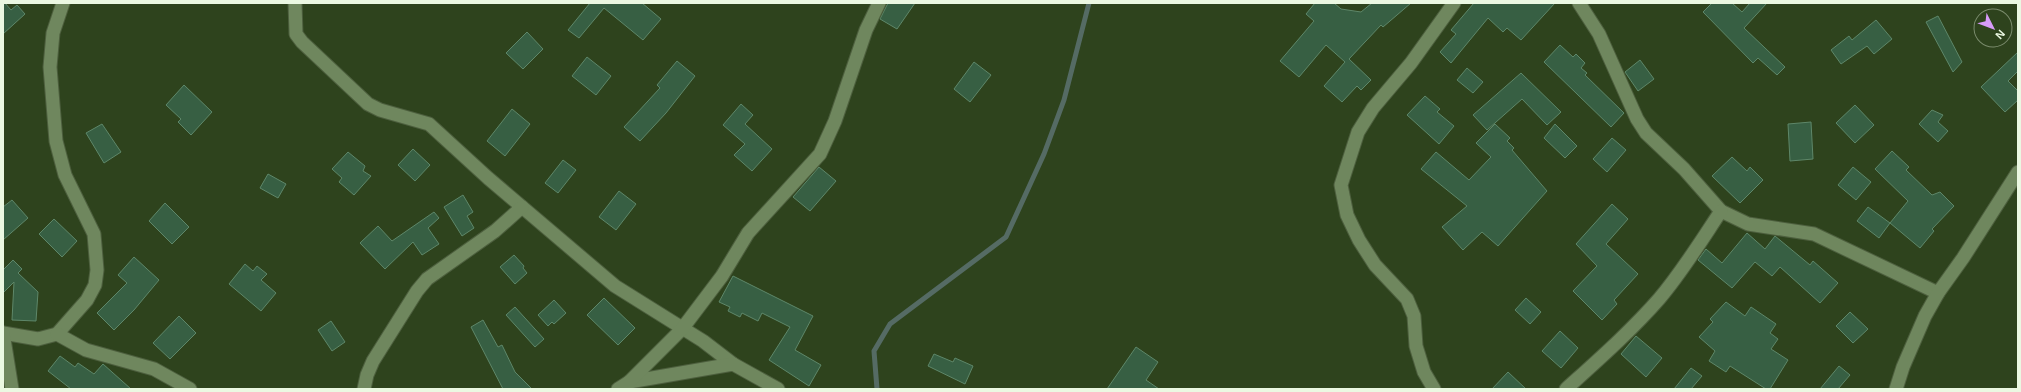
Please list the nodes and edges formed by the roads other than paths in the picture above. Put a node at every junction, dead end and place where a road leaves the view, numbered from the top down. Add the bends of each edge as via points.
1 (63, 3) edge
2 (295, 3) edge
3 (879, 3) edge
4 (1454, 3) edge
5 (1579, 3) edge
6 (2018, 172) edge
7 (522, 207) junction
8 (1721, 211) junction
9 (1938, 293) junction
10 (682, 329) junction
11 (3, 333) edge
12 (57, 334) junction
13 (733, 364) junction
14 (624, 385) edge
15 (12, 389) edge
16 (190, 389) edge
17 (364, 389) edge
18 (778, 389) edge
19 (1434, 389) edge
20 (1566, 389) edge
21 (1896, 389) edge

1 - 12 street via 53,33 50,67 56,141 65,175 94,234 97,270 95,285 87,300
2 - 7 street via 296,34 368,104 429,124
3 - 10 street via 866,30 835,121 820,154 748,233 722,276
4 - 19 street via 1411,63 1373,108 1358,132 1341,185 1347,215 1358,240 1375,265 1407,299 1414,316 1416,346 1424,372
5 - 8 street via 1598,34 1646,133 1684,169
6 - 9 street
7 - 10 street via 616,286
7 - 17 street via 495,231 427,280 417,291 373,362
8 - 9 street via 1748,224 1814,234
8 - 20 street via 1689,260 1658,299 1605,354
9 - 21 street via 1925,316
10 - 13 street
10 - 14 street
11 - 12 street via 38,339
11 - 15 street
12 - 16 street via 86,350 154,369
13 - 14 street
13 - 18 street

